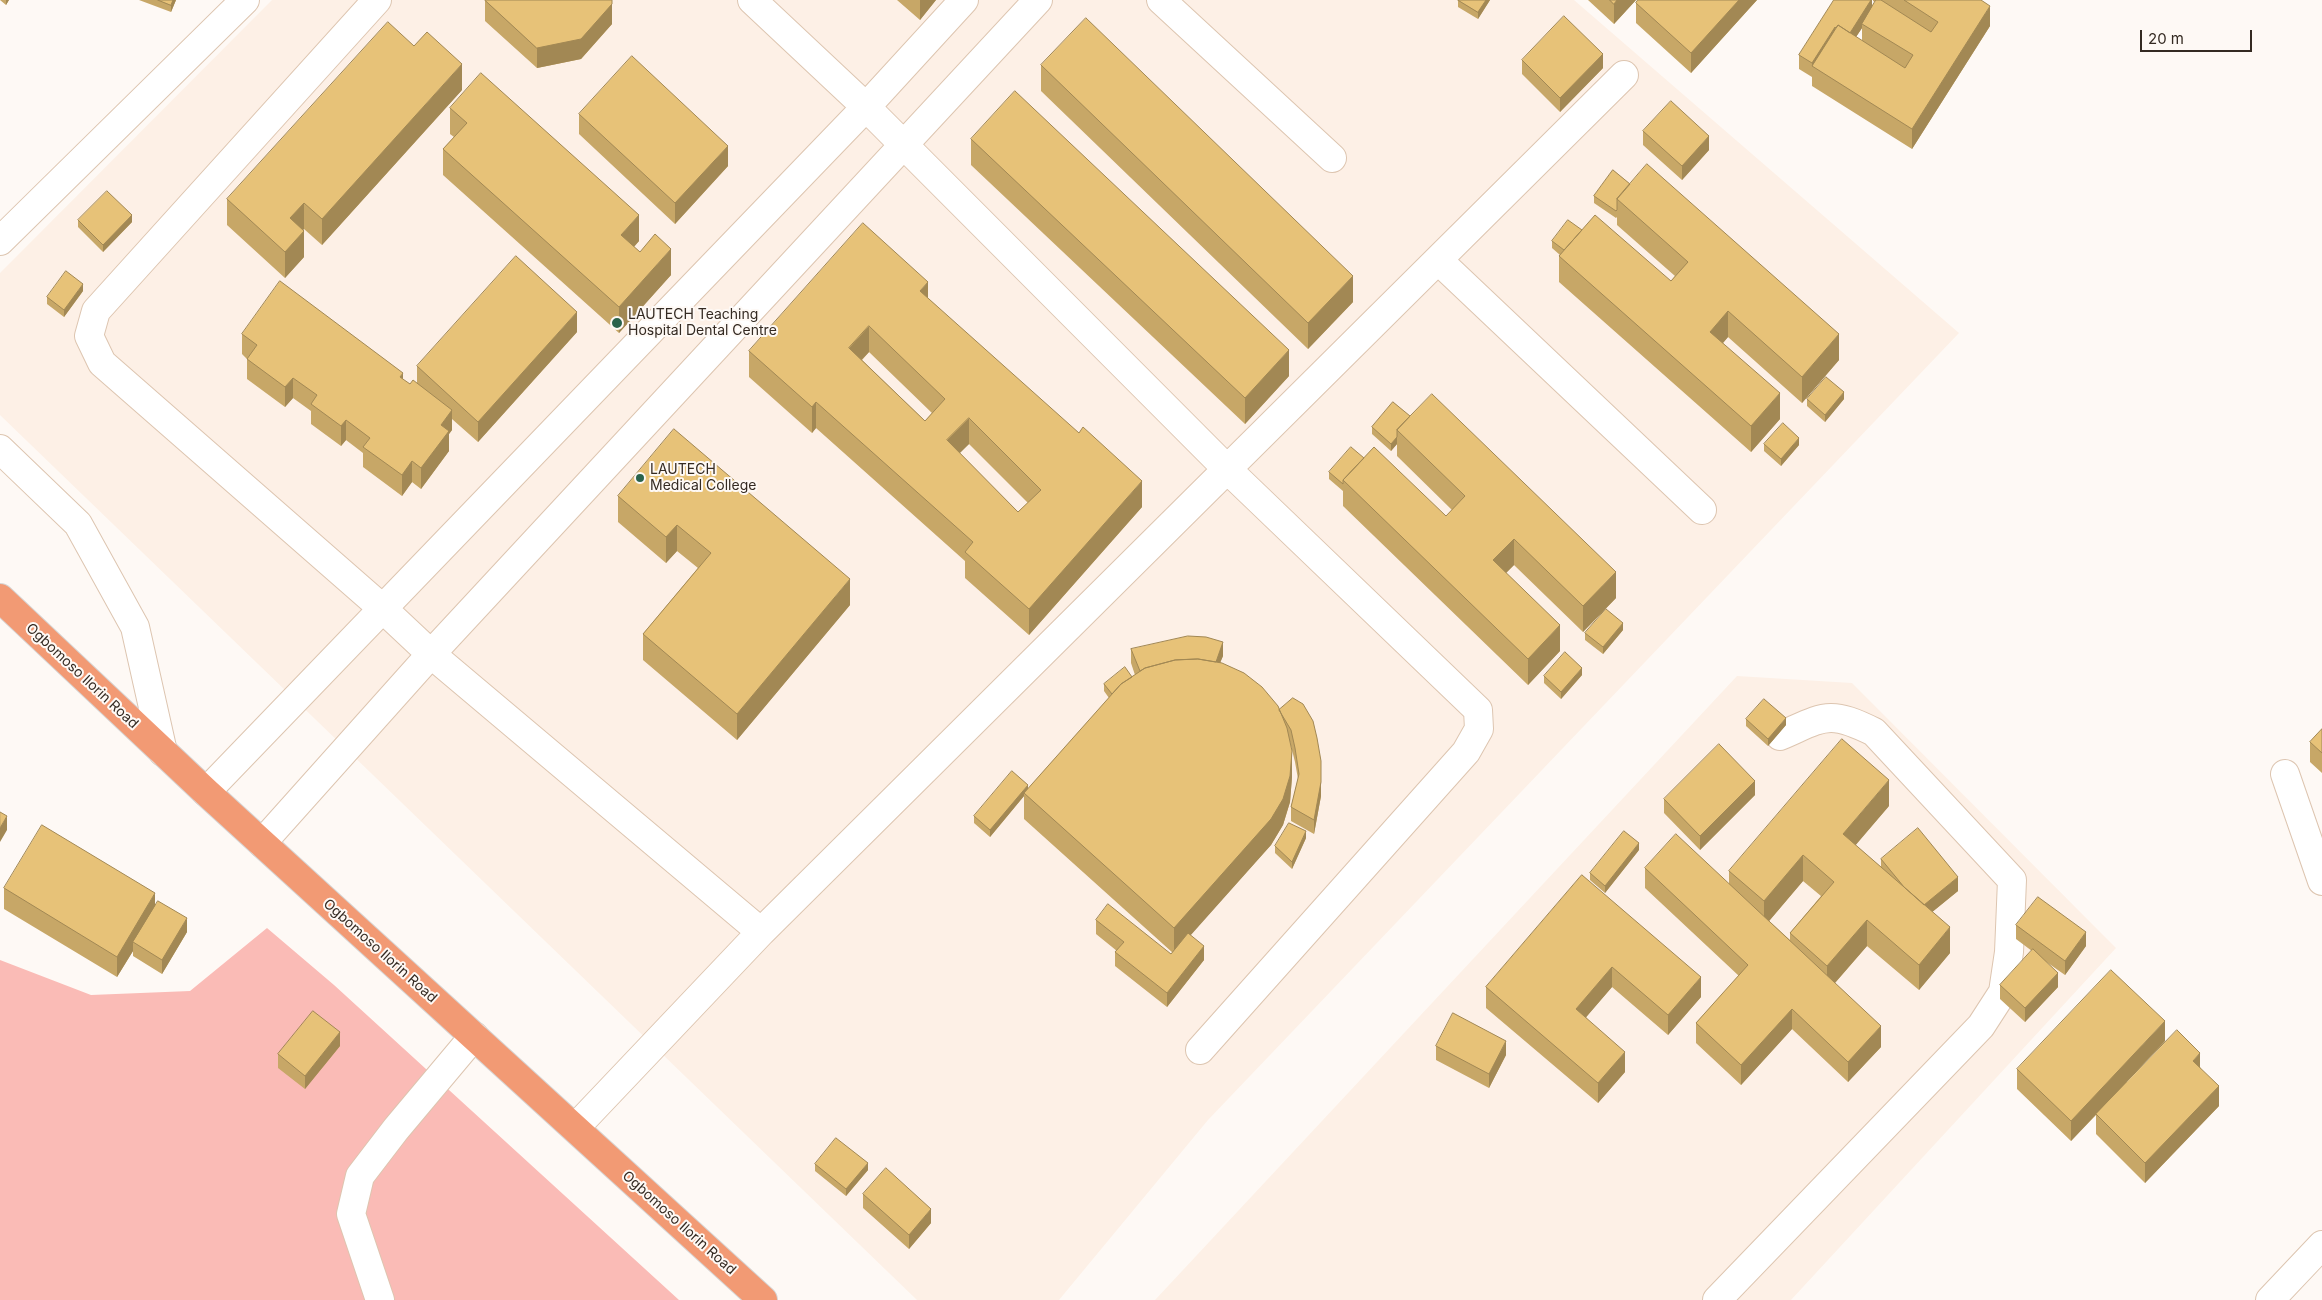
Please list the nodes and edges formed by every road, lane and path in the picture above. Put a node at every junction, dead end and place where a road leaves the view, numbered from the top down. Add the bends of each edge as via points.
1 (245, 0) edge
2 (377, 0) edge
3 (752, 0) edge
4 (964, 0) edge
5 (1038, 0) edge
6 (1161, 0) edge
7 (1624, 76) dead end
8 (866, 107) junction
9 (902, 145) junction
10 (1332, 158) dead end
11 (0, 241) edge
12 (1438, 260) junction
13 (0, 449) edge
14 (1228, 470) junction
15 (1702, 510) dead end
16 (0, 598) edge
17 (382, 608) junction
18 (431, 654) junction
19 (1780, 736) edge
20 (163, 752) junction
21 (2285, 774) dead end
22 (206, 792) junction
23 (262, 843) junction
24 (2322, 881) edge
25 (761, 932) junction
26 (474, 1036) junction
27 (1200, 1050) dead end
28 (575, 1128) junction
29 (2322, 1245) edge
30 (380, 1300) edge
31 (763, 1300) edge
32 (1717, 1300) edge
33 (2270, 1300) edge

1 - 11 street
2 - 17 street via 96,311 89,336 102,364
3 - 8 street
4 - 8 street
5 - 9 street
6 - 10 street
7 - 12 street
8 - 9 street
8 - 17 street
9 - 14 street
9 - 18 street
12 - 14 street
12 - 15 street
13 - 20 street via 78,524 135,627
14 - 25 street
14 - 27 street via 1478,710 1479,729 1460,759
16 - 20 highway, Ogbomoso Ilorin Road
17 - 18 street
17 - 22 street
18 - 23 street
18 - 25 street
19 - 32 street via 1823,717 1849,719 1874,732 2012,880 2009,952 2003,992 1981,1026
20 - 22 highway, Ogbomoso Ilorin Road
21 - 24 street
22 - 23 highway, Ogbomoso Ilorin Road
23 - 26 highway, Ogbomoso Ilorin Road
25 - 28 street
26 - 28 highway, Ogbomoso Ilorin Road
26 - 30 street via 360,1176 351,1214
28 - 31 highway, Ogbomoso Ilorin Road
29 - 33 street

